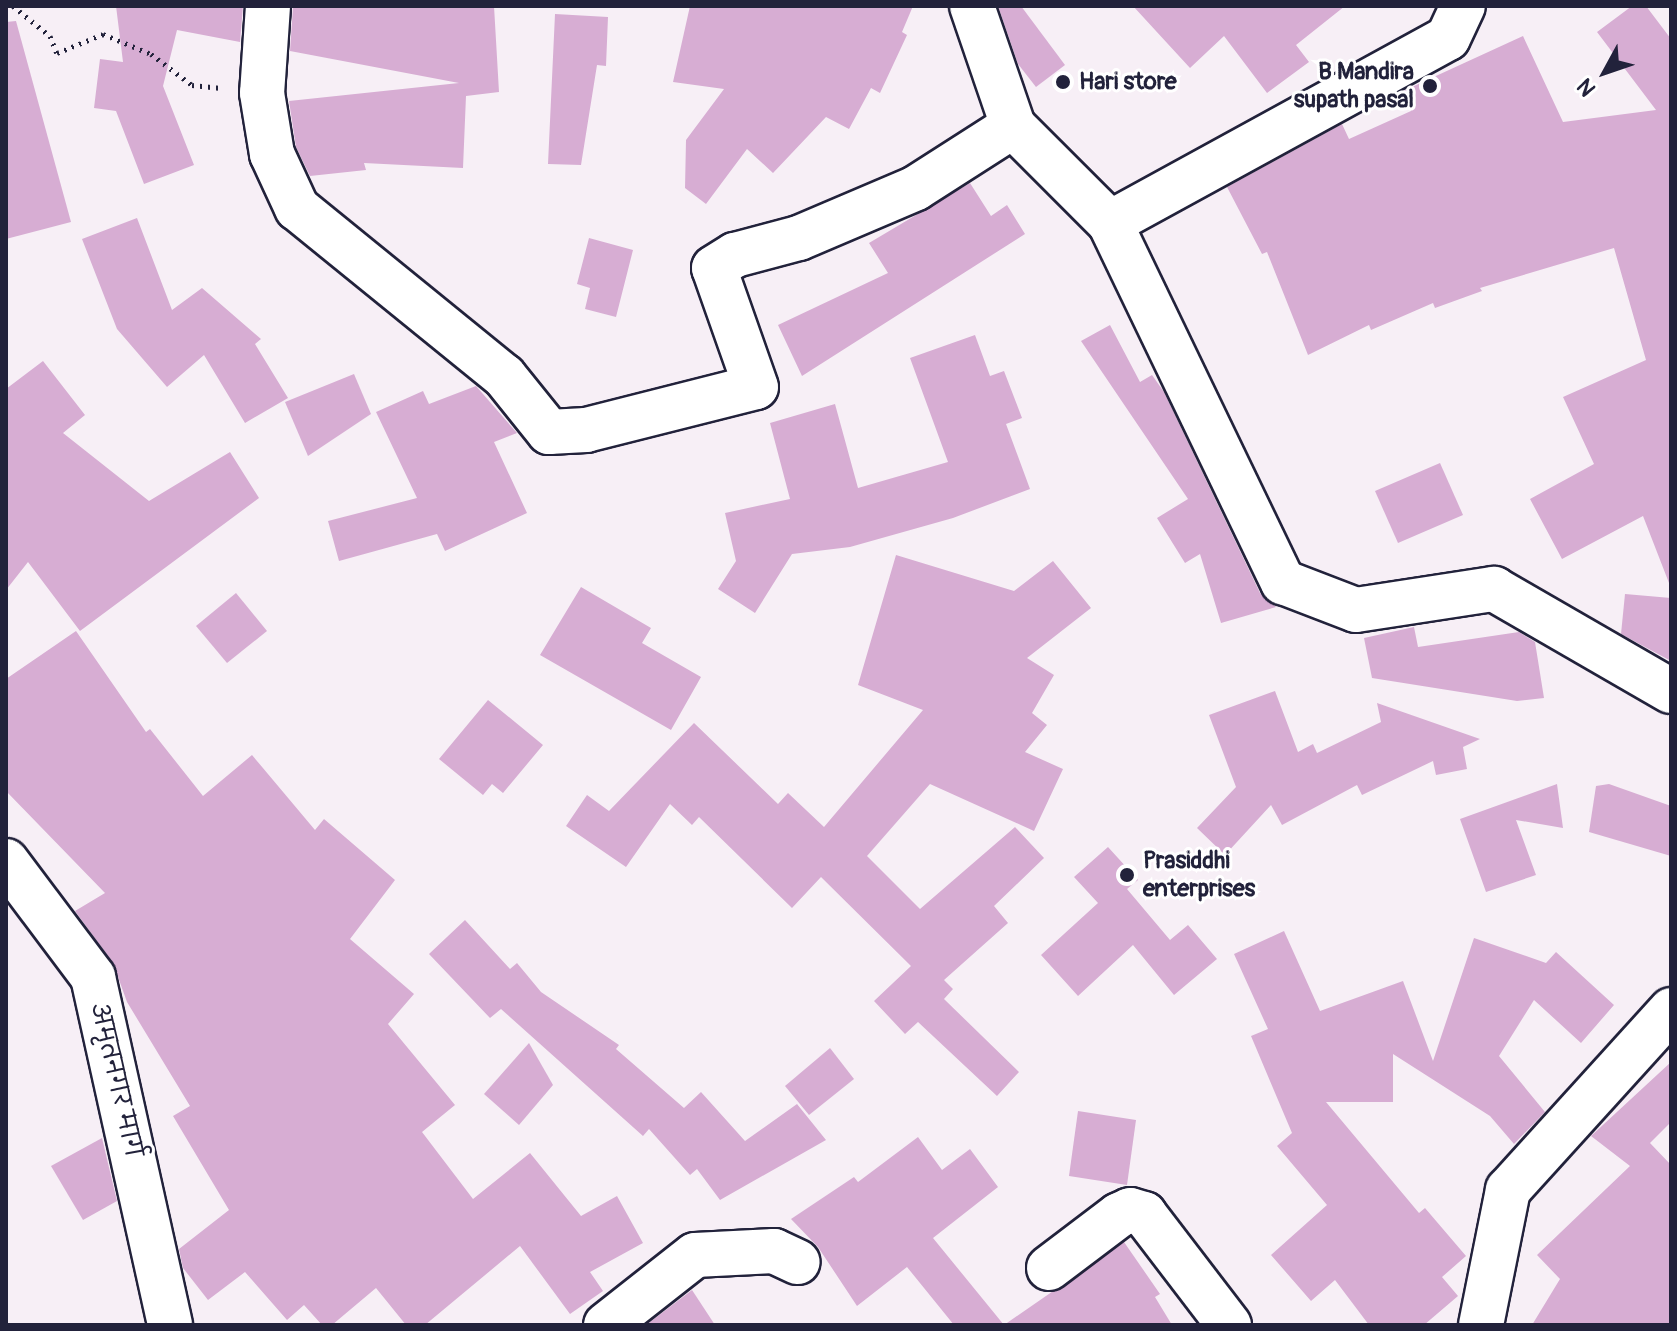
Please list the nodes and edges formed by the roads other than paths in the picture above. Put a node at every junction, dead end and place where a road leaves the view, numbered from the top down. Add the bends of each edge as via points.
1 (268, 6) edge
2 (1463, 6) edge
3 (977, 19) edge
4 (1013, 126) junction
5 (1110, 223) junction
6 (1671, 691) edge
7 (6, 861) edge
8 (1671, 1010) edge
9 (798, 1262) dead end
10 (1049, 1268) dead end
11 (170, 1325) edge
12 (606, 1325) edge
13 (1229, 1325) edge
14 (1481, 1325) edge

1 - 4 street via 262,93 272,154 297,208 504,376 549,432 586,430 756,387 714,268 735,255 799,238 916,188
2 - 5 street via 1448,38
3 - 4 street
4 - 5 street
5 - 6 street via 1283,582 1356,610 1494,589
7 - 11 street, अमृतनगर मार्ग via 93,977
8 - 14 street via 1508,1190
9 - 12 street via 774,1251 695,1255
10 - 13 street via 1119,1215 1130,1210 1144,1214

